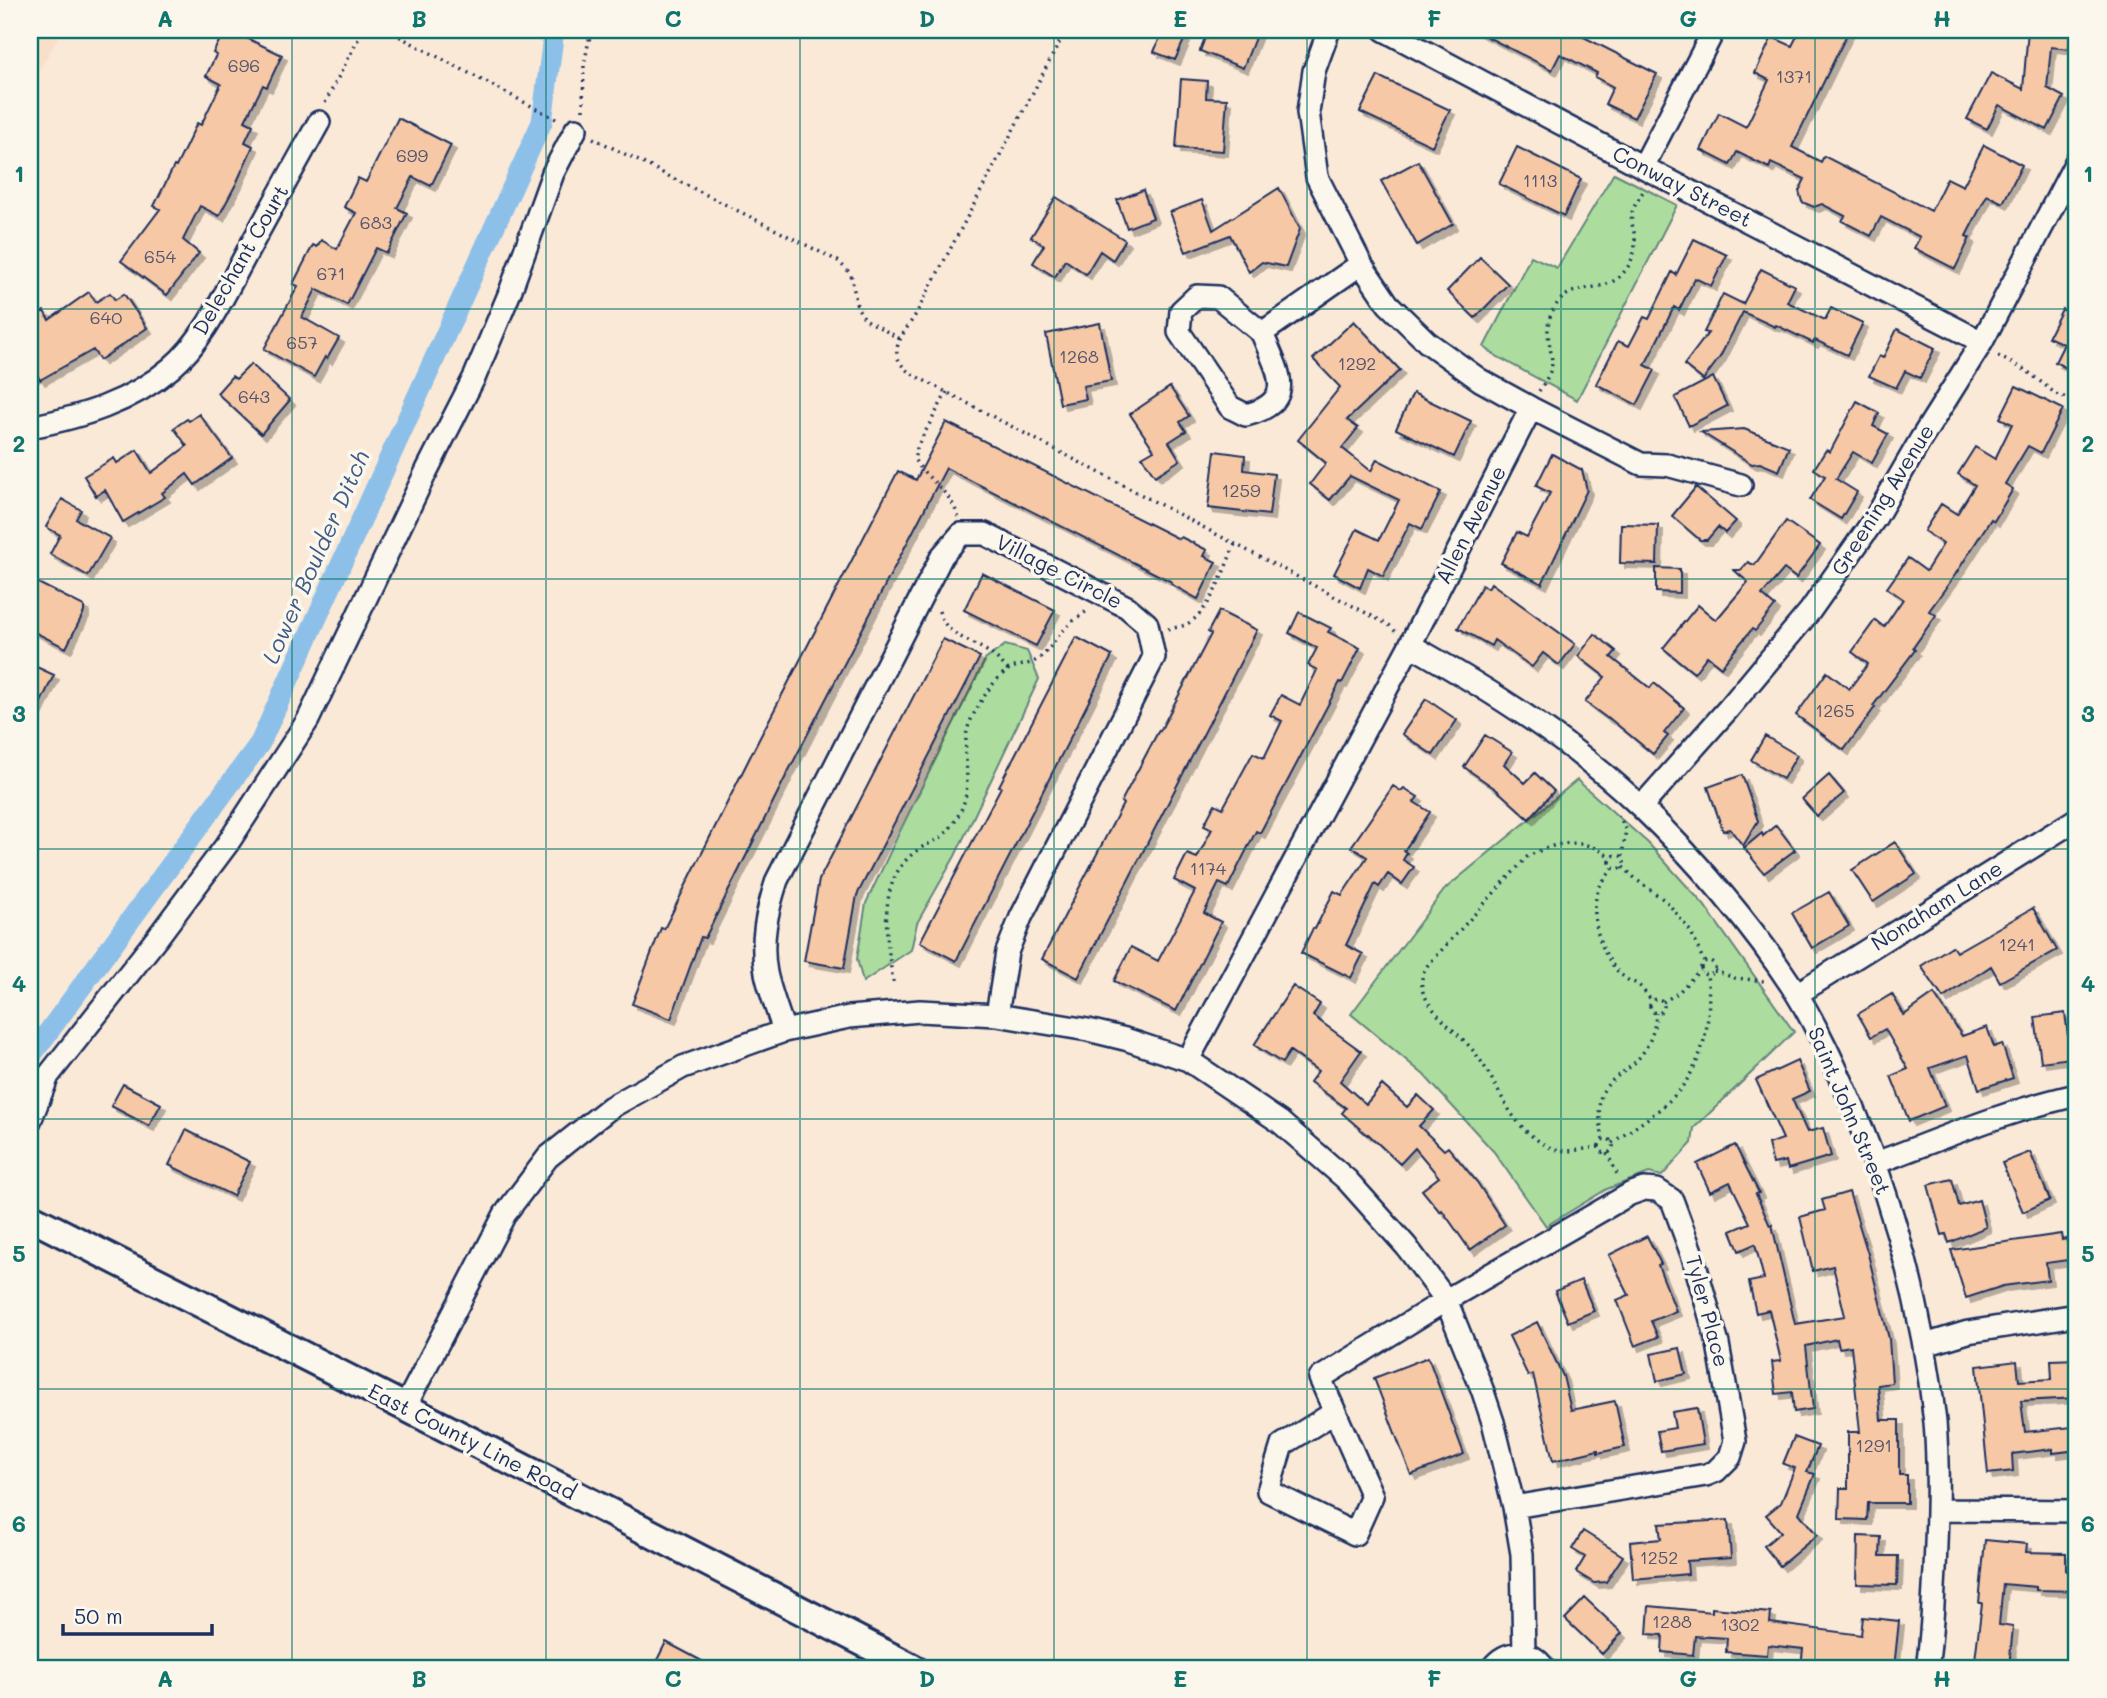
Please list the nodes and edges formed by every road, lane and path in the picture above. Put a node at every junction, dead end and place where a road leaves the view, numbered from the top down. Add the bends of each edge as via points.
1 (363, 30) edge
2 (387, 30) edge
3 (591, 30) edge
4 (1066, 30) edge
5 (1329, 30) edge
6 (1384, 30) edge
7 (1714, 30) edge
8 (318, 122) joint
9 (576, 129) junction
10 (2077, 160) edge
11 (1648, 170) junction
12 (1361, 264) junction
13 (1262, 333) junction
14 (900, 340) junction
15 (1981, 344) junction
16 (947, 392) junction
17 (2077, 402) edge
18 (1531, 408) junction
19 (30, 427) edge
20 (1741, 485) dead end
21 (961, 534) junction
22 (1235, 544) junction
23 (939, 611) dead end
24 (1087, 611) dead end
25 (1149, 634) junction
26 (1410, 645) junction
27 (1008, 670) junction
28 (1634, 801) junction
29 (2077, 819) edge
30 (1622, 856) junction
31 (1611, 858) junction
32 (1622, 867) junction
33 (1613, 868) junction
34 (1704, 962) junction
35 (1780, 970) junction
36 (1702, 971) junction
37 (1714, 971) junction
38 (1707, 975) junction
39 (893, 982) dead end
40 (1797, 993) junction
41 (1653, 1001) junction
42 (1663, 1002) junction
43 (1656, 1013) junction
44 (997, 1015) junction
45 (784, 1031) junction
46 (1188, 1060) junction
47 (2077, 1095) edge
48 (30, 1121) edge
49 (1603, 1140) junction
50 (1612, 1143) junction
51 (1599, 1147) junction
52 (1607, 1153) junction
53 (1876, 1163) junction
54 (1630, 1194) junction
55 (30, 1217) edge
56 (1446, 1300) junction
57 (2077, 1315) edge
58 (1925, 1345) junction
59 (405, 1406) junction
60 (1335, 1412) junction
61 (1514, 1507) junction
62 (1938, 1510) junction
63 (2077, 1511) edge
64 (1524, 1654) junction
65 (914, 1668) edge
66 (1492, 1668) edge
67 (1544, 1668) edge
68 (1927, 1668) edge

1 - 8 path
2 - 9 path
3 - 9 path via 584,65 583,111
4 - 14 path
5 - 12 street via 1314,71 1308,112 1317,177
6 - 11 street, Conway Street
7 - 11 street
8 - 19 street, Delechant Court via 209,323 172,367 109,405 76,418
9 - 14 path via 838,261 851,274 864,319
9 - 48 street via 553,173 475,376 308,720 228,843 48,1076
10 - 15 street, Greening Avenue
11 - 15 street, Conway Street
11 - 18 path via 1631,221 1633,257 1626,271 1610,283 1569,293 1557,304 1547,329 1552,365
12 - 13 street
12 - 18 street via 1388,304 1427,342 1480,380
13 - 13 street via 1281,383 1275,400 1262,411 1246,415 1230,407 1179,332 1181,312 1197,296 1218,298
14 - 16 path via 899,364
15 - 17 path via 2056,394
15 - 28 street, Greening Avenue via 1876,517 1810,611 1728,708
16 - 21 path via 914,458 955,505
16 - 22 path
18 - 20 street via 1641,464 1667,465
18 - 26 street, Allen Avenue
21 - 25 street, Village Circle via 985,534 1127,607 1147,624
21 - 45 street via 942,555 777,880 763,940 766,973
22 - 25 path via 1198,616
22 - 26 path via 1389,625
23 - 27 path via 951,631 990,653
24 - 27 path via 1033,663
25 - 44 street via 1154,657 1007,952
26 - 28 street, Saint John Street via 1475,681 1552,734
26 - 46 street, Allen Avenue
27 - 39 path via 987,692 968,729 966,793 961,809 946,833 906,859 892,884 886,931
28 - 30 path via 1615,811 1626,829
28 - 35 street, Saint John Street via 1699,867
29 - 40 street, Nonaham Lane
30 - 31 path
30 - 32 path
31 - 33 path
31 - 51 path via 1601,849 1576,843 1548,846 1527,857 1427,966 1421,985 1440,1018 1474,1052 1524,1130 1561,1151
32 - 33 path
32 - 34 path via 1667,902 1691,932
33 - 41 path via 1597,893 1593,915 1597,930 1615,967
34 - 36 path
34 - 37 path via 1712,962
35 - 37 path via 1764,981
35 - 40 street, Saint John Street
36 - 38 path
36 - 42 path
37 - 38 path
38 - 50 path via 1709,1020 1694,1067 1672,1099
40 - 53 street, Saint John Street via 1835,1064
41 - 42 path
41 - 43 path via 1650,1007
42 - 43 path via 1664,1009
43 - 49 path via 1644,1051 1602,1094
44 - 45 street via 920,1011 849,1017
44 - 46 street via 1125,1039
45 - 59 street via 683,1067 611,1107 548,1157 505,1214
46 - 56 street via 1280,1122 1347,1180 1406,1246
47 - 53 street via 1991,1119
49 - 50 path
49 - 51 path
50 - 52 path
51 - 52 path
52 - 54 path
53 - 58 street, Saint John Street via 1908,1266
54 - 56 street, Tyler Place
54 - 61 street, Tyler Place via 1657,1190 1672,1200 1718,1344 1735,1441 1730,1457 1706,1475
55 - 59 main road, East County Line Road
56 - 60 street, Tyler Place via 1320,1378
56 - 61 street via 1493,1422
57 - 58 street via 1968,1332
58 - 62 street, Saint John Street via 1935,1425
59 - 65 main road, East County Line Road
60 - 60 street via 1282,1445 1268,1491 1355,1534 1372,1496
61 - 64 street via 1522,1554
62 - 63 street
62 - 68 street, Saint John Street
64 - 66 street via 1505,1656
64 - 67 street

